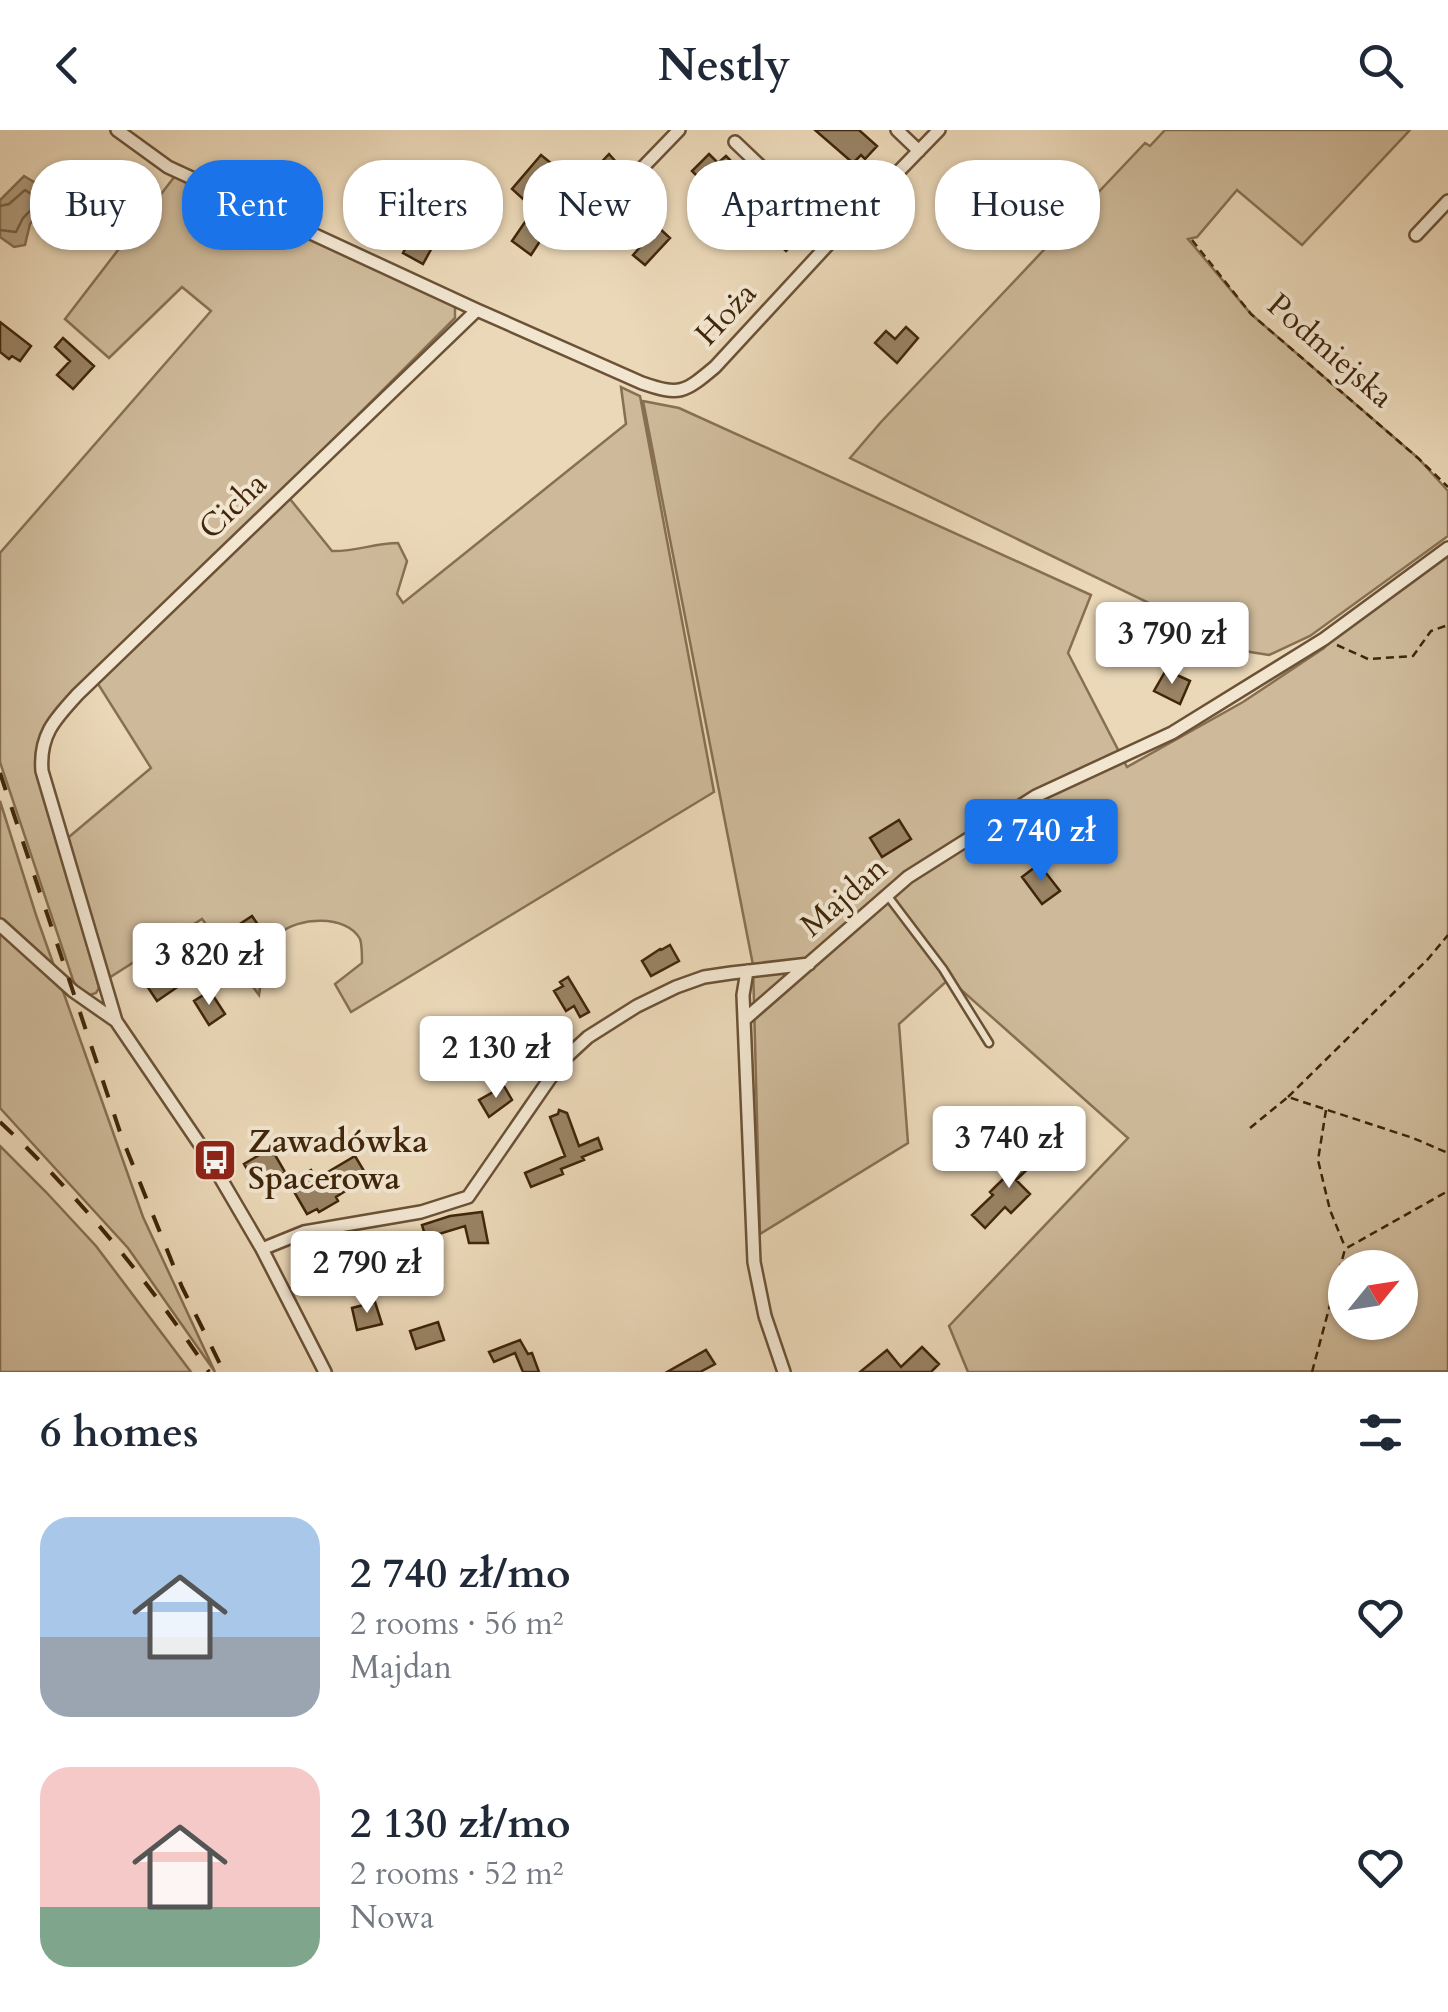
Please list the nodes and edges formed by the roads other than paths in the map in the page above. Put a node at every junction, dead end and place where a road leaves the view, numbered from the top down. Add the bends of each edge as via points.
1 (117, 130) edge
2 (679, 130) edge
3 (897, 130) edge
4 (939, 130) edge
5 (734, 142) dead end
6 (919, 151) junction
7 (650, 160) edge
8 (753, 160) edge
9 (910, 160) edge
10 (1448, 201) edge
11 (1416, 235) dead end
12 (824, 250) edge
13 (477, 310) junction
14 (1448, 548) edge
15 (886, 894) junction
16 (0, 926) edge
17 (809, 964) junction
18 (747, 971) junction
19 (116, 1020) junction
20 (744, 1020) junction
21 (989, 1044) dead end
22 (262, 1248) junction
23 (325, 1372) edge
24 (784, 1372) edge

1 - 13 street via 168,167
2 - 7 street
3 - 6 street
4 - 6 street, Hoża
5 - 8 street
6 - 9 street, Hoża
10 - 11 street
12 - 13 street, Hoża via 714,367 692,386 669,392
13 - 19 street, Cicha via 78,694 48,732 40,751 42,771
14 - 15 street, Majdan via 1324,639 1156,742 1036,796
15 - 17 street, Majdan
15 - 21 lane via 944,969
16 - 19 street
17 - 18 street
17 - 20 street, Majdan
18 - 20 street
18 - 22 street via 676,987 574,1048 468,1197 304,1232
19 - 22 street
20 - 24 street via 754,1262
22 - 23 street

